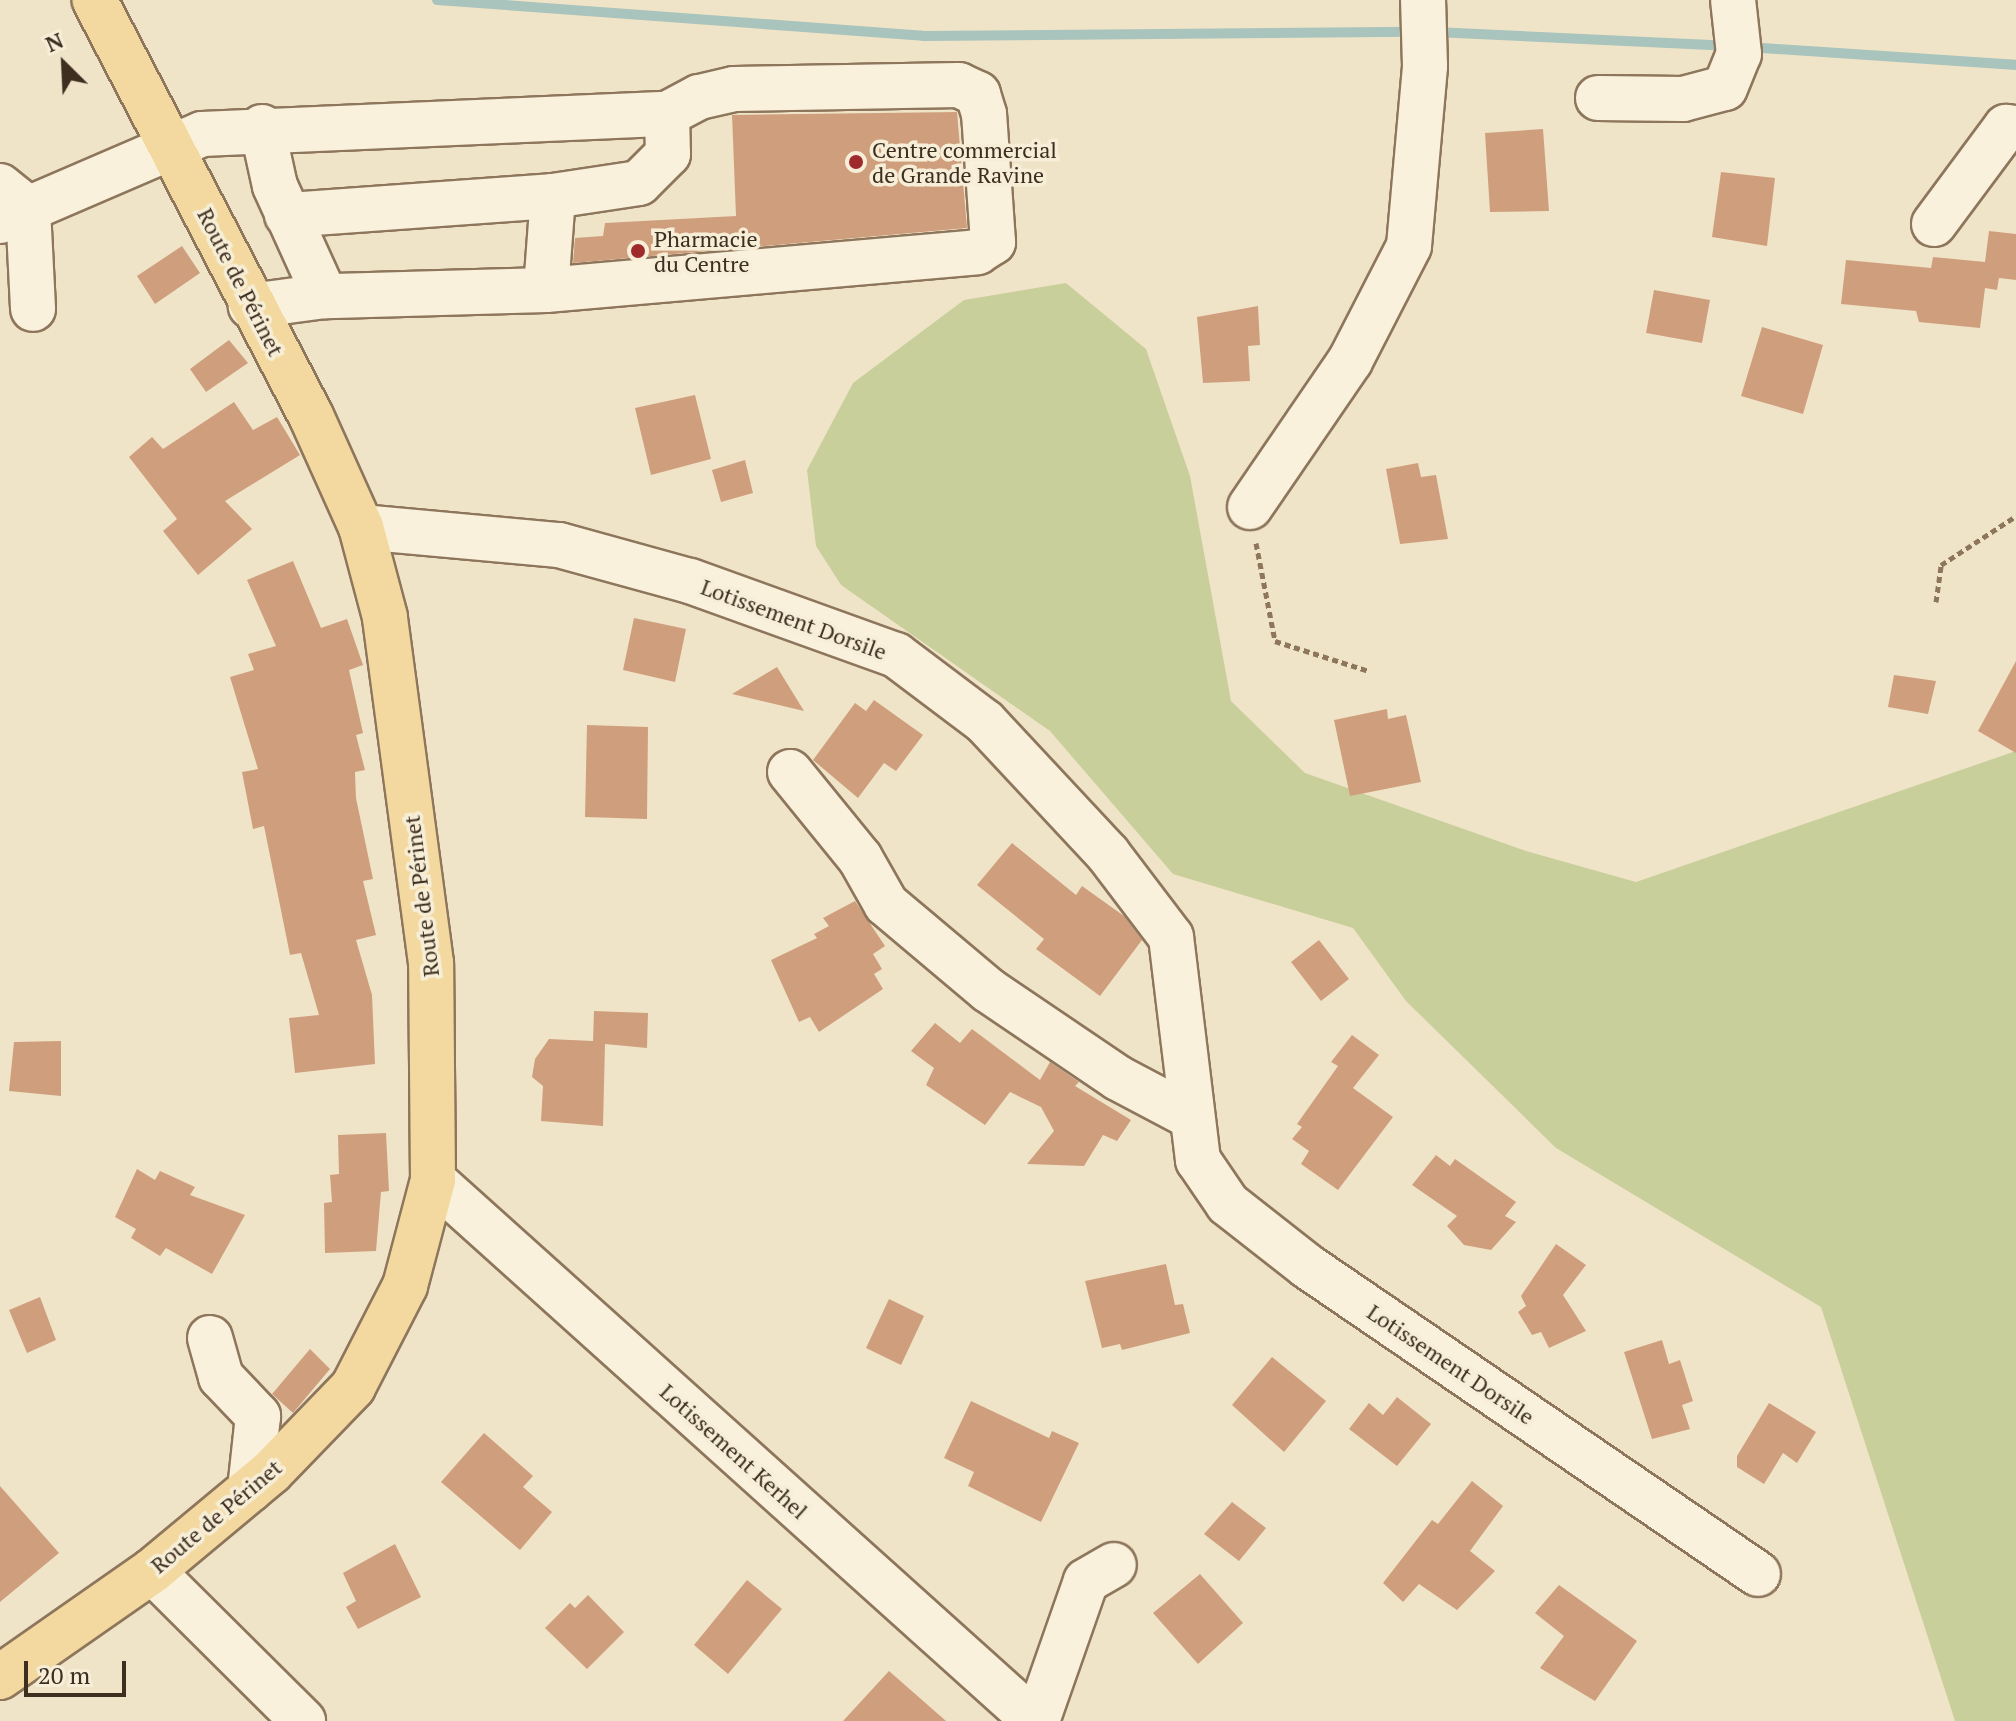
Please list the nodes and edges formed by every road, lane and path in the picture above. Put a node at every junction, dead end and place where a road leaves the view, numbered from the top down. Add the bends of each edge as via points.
1 (1424, 9) edge
2 (101, 13) edge
3 (1736, 29) edge
4 (1598, 98) dead end
5 (667, 114) junction
6 (262, 127) junction
7 (2016, 128) edge
8 (173, 146) junction
9 (553, 196) junction
10 (9, 205) edge
11 (287, 215) junction
12 (1934, 224) dead end
13 (546, 290) junction
14 (325, 296) junction
15 (251, 306) junction
16 (33, 309) dead end
17 (1250, 507) joint
18 (2016, 516) edge
19 (361, 527) junction
20 (1936, 602) dead end
21 (1369, 671) dead end
22 (790, 772) dead end
23 (1192, 1117) junction
24 (433, 1180) junction
25 (210, 1338) dead end
26 (250, 1490) junction
27 (1114, 1565) dead end
28 (152, 1571) junction
29 (1758, 1574) dead end
30 (0, 1677) edge
31 (303, 1721) edge
32 (1036, 1721) edge

1 - 17 street via 1425,66 1409,246 1350,361
2 - 8 main road, Route de Périnet
3 - 4 street via 1725,88 1683,99
5 - 6 street via 624,120
5 - 9 street via 668,154 639,183
5 - 13 street via 699,97 734,89 959,85 978,94 984,114 993,242 977,252
6 - 8 street via 202,134
6 - 11 street via 268,165
7 - 12 street via 2006,127
8 - 10 street
8 - 15 main road, Route de Périnet
9 - 11 street
9 - 13 street
10 - 16 street
11 - 14 street
13 - 14 street
14 - 15 street
15 - 19 main road, Route de Périnet via 311,416
17 - 21 path via 1275,641
18 - 20 path via 1941,565
19 - 23 street, Lotissement Dorsile via 559,545 690,581 896,655 985,722 1108,854 1171,937
19 - 24 main road, Route de Périnet via 385,617 431,963
22 - 23 street via 898,913 988,990 1118,1078
23 - 29 street, Lotissement Dorsile via 1198,1160 1228,1204 1307,1266
24 - 26 main road, Route de Périnet via 405,1286 353,1387
24 - 32 street, Lotissement Kerhel
25 - 26 street via 221,1377 258,1416
26 - 28 main road, Route de Périnet
27 - 32 street via 1086,1581
28 - 30 main road, Route de Périnet
28 - 31 street

